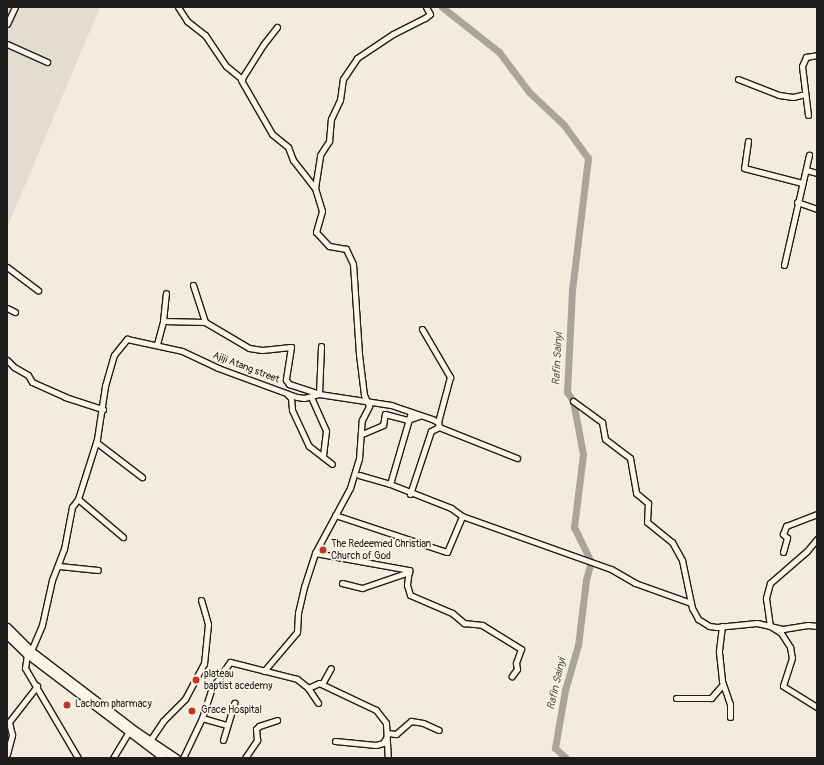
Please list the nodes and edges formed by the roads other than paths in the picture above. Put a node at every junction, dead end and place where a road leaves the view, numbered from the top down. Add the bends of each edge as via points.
1 (15, 7) edge
2 (178, 7) edge
3 (426, 7) edge
4 (7, 24) edge
5 (277, 28) dead end
6 (7, 44) edge
7 (817, 55) edge
8 (46, 62) dead end
9 (242, 79) junction
10 (738, 79) dead end
11 (805, 94) junction
12 (808, 115) dead end
13 (748, 141) dead end
14 (809, 155) dead end
15 (806, 170) junction
16 (817, 173) edge
17 (802, 183) junction
18 (315, 188) junction
19 (798, 202) junction
20 (817, 209) edge
21 (784, 265) dead end
22 (7, 267) edge
23 (193, 285) dead end
24 (38, 290) dead end
25 (166, 293) dead end
26 (7, 308) edge
27 (15, 312) dead end
28 (163, 321) junction
29 (205, 322) junction
30 (422, 329) dead end
31 (157, 344) junction
32 (321, 346) dead end
33 (8, 363) edge
34 (283, 391) junction
35 (319, 394) junction
36 (311, 397) junction
37 (366, 401) junction
38 (573, 401) dead end
39 (102, 409) junction
40 (411, 412) junction
41 (419, 416) junction
42 (407, 420) junction
43 (438, 424) junction
44 (362, 434) junction
45 (96, 442) junction
46 (323, 457) junction
47 (517, 458) dead end
48 (332, 464) dead end
49 (359, 476) dead end
50 (142, 477) dead end
51 (390, 484) junction
52 (410, 494) junction
53 (78, 498) junction
54 (817, 514) edge
55 (335, 515) junction
56 (462, 516) junction
57 (123, 537) dead end
58 (817, 539) edge
59 (783, 552) dead end
60 (315, 554) junction
61 (58, 566) junction
62 (98, 570) dead end
63 (409, 572) junction
64 (342, 583) dead end
65 (201, 600) dead end
66 (691, 603) junction
67 (722, 626) junction
68 (770, 626) junction
69 (817, 626) edge
70 (7, 628) edge
71 (7, 635) edge
72 (29, 653) junction
73 (331, 668) dead end
74 (264, 671) junction
75 (512, 676) dead end
76 (322, 684) junction
77 (723, 684) junction
78 (37, 686) junction
79 (308, 688) junction
80 (676, 698) dead end
81 (234, 703) dead end
82 (318, 703) dead end
83 (817, 707) edge
84 (730, 717) dead end
85 (202, 718) junction
86 (277, 720) dead end
87 (8, 725) edge
88 (226, 725) junction
89 (439, 730) dead end
90 (128, 733) junction
91 (386, 735) junction
92 (151, 739) junction
93 (223, 740) dead end
94 (335, 740) dead end
95 (7, 754) edge
96 (78, 758) edge
97 (113, 758) edge
98 (164, 758) edge
99 (176, 758) edge
100 (183, 758) edge
101 (245, 758) edge
102 (388, 758) edge

1 - 4 street
2 - 9 street via 187,21 205,35 226,66
3 - 18 street via 430,14 393,34 358,58 343,79 340,100 331,119 329,141 320,155
5 - 9 street
6 - 8 street
7 - 11 street via 806,57 803,61
9 - 18 street via 272,134 288,147 293,160
10 - 11 street via 779,95 793,97
11 - 12 street
13 - 17 street via 744,168
14 - 15 street
15 - 16 street
15 - 17 street
17 - 19 street
18 - 37 street via 322,211 317,236 329,246 346,249 353,264 359,354
19 - 20 street
19 - 21 street
22 - 24 street
23 - 29 street
25 - 28 street
26 - 27 street
28 - 29 street
28 - 31 street
29 - 35 street via 249,348 262,350 291,347 286,380 289,384
30 - 43 street via 450,377
31 - 34 street, Ajiji Atang street via 182,351 218,368
31 - 39 street, Ajiji Atang street via 127,339 122,343 114,355 105,386
32 - 35 street
33 - 39 street via 28,375 32,382 65,397
34 - 36 street, Ajiji Atang street via 296,397
34 - 46 street via 291,398 292,410 309,446
35 - 36 street, Ajiji Atang street
35 - 37 street, Ajiji Atang street
36 - 46 street via 326,431
37 - 40 street, Ajiji Atang street via 391,405
37 - 44 street via 369,406 362,420
38 - 66 street via 602,422 604,439 630,458 636,493 648,503 647,522 672,542 682,560
39 - 45 street, Ajiji Atang street
40 - 41 street, Ajiji Atang street
40 - 42 street
41 - 42 street
41 - 43 street, Ajiji Atang street
42 - 44 street via 385,414 383,425
42 - 51 street
43 - 47 street, Ajiji Atang street
43 - 52 street via 431,431
44 - 55 street via 355,473
45 - 50 street
45 - 53 street, Ajiji Atang street
46 - 48 street via 329,459
49 - 51 street
51 - 52 street
52 - 56 street via 451,508
53 - 57 street
53 - 61 street, Ajiji Atang street via 72,507
54 - 59 street via 786,526 783,534 787,538
55 - 56 street via 447,552
55 - 60 street
56 - 66 street via 611,569 635,583
58 - 68 street via 770,583 766,598
60 - 63 street via 400,567
60 - 74 street via 304,587 297,632
61 - 62 street
61 - 72 street, Ajiji Atang street via 42,625
63 - 64 street via 362,588
63 - 75 street via 407,585 410,595 452,613 464,623 482,625 521,649 516,662 518,669
65 - 92 street via 208,624 204,664 185,699 163,721
66 - 67 street via 698,619 709,626
67 - 68 street via 758,623
67 - 77 street via 719,652
68 - 69 street via 783,629
68 - 83 street via 781,633 790,647 792,658 783,686
70 - 72 main road
71 - 72 main road
72 - 78 street via 25,668
72 - 90 main road
72 - 92 main road
73 - 76 street
74 - 79 street via 298,679
74 - 85 street via 230,662 211,690
76 - 79 street via 316,683
76 - 91 street via 376,710 386,723
77 - 80 street via 711,698
77 - 84 street via 730,704
78 - 87 street via 13,714
78 - 96 street
79 - 82 street
81 - 88 street
85 - 88 street
85 - 100 street
86 - 101 street via 262,724 256,729 257,740
87 - 95 street via 12,735
88 - 93 street
89 - 91 street via 424,723 411,722 396,734
90 - 97 street
90 - 98 main road
91 - 94 street via 383,743 376,746
91 - 102 street via 389,744
92 - 99 main road

